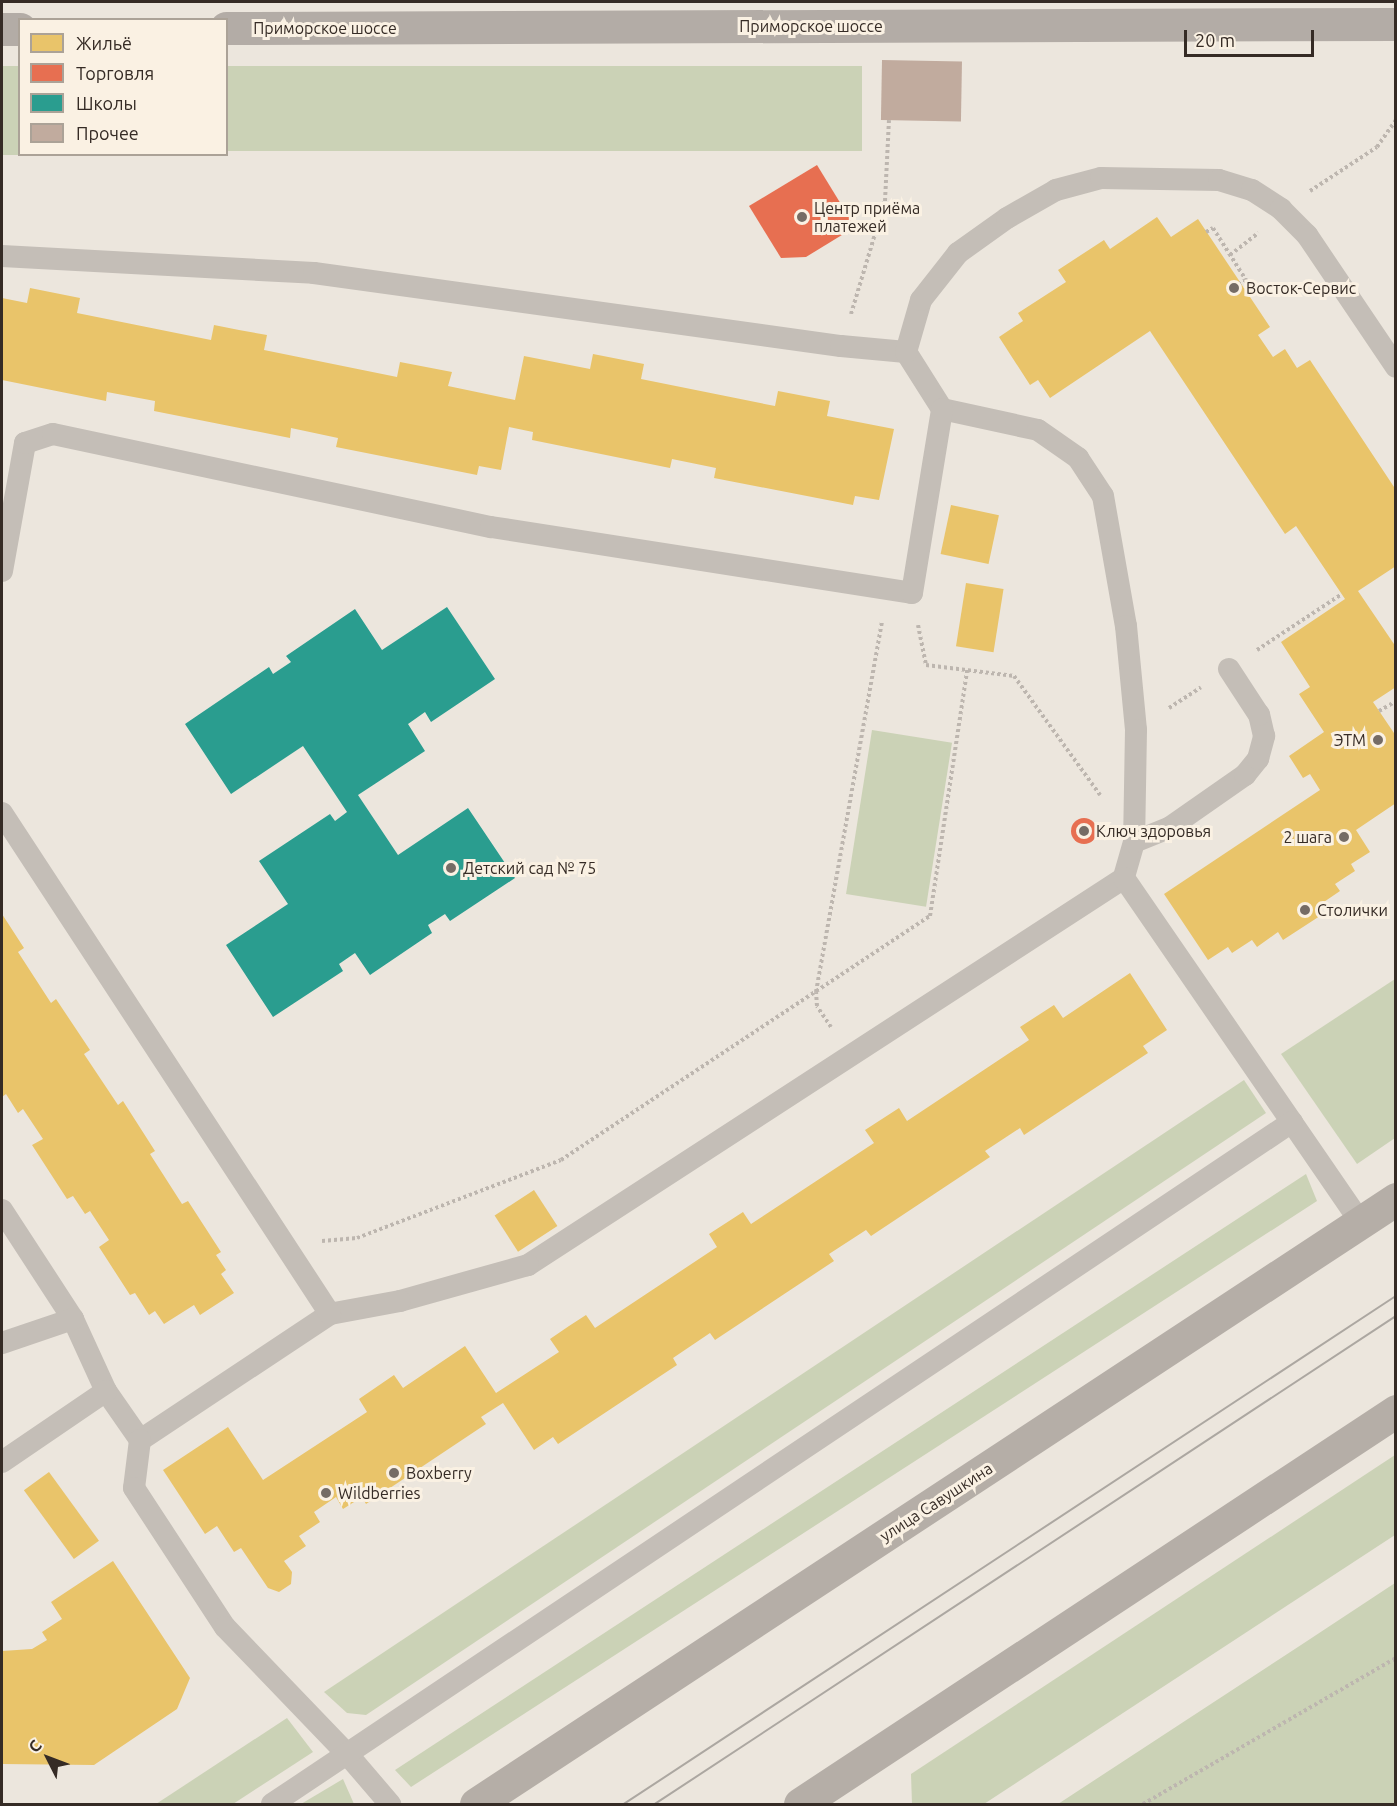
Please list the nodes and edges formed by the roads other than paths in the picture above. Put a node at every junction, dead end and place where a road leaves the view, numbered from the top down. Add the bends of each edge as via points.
1 (1395, 24) edge
2 (228, 28) edge
3 (2, 29) edge
4 (18, 29) edge
5 (2, 256) edge
6 (906, 352) junction
7 (1395, 367) edge
8 (942, 408) junction
9 (2, 571) edge
10 (1228, 669) dead end
11 (2, 813) edge
12 (1134, 842) junction
13 (1124, 878) junction
14 (1292, 1122) junction
15 (1395, 1199) edge
16 (2, 1210) edge
17 (1360, 1222) junction
18 (330, 1314) junction
19 (73, 1319) junction
20 (2, 1343) edge
21 (106, 1391) junction
22 (1395, 1411) edge
23 (140, 1440) junction
24 (2, 1462) edge
25 (348, 1755) junction
26 (819, 1800) edge
27 (272, 1804) edge
28 (390, 1804) edge
29 (476, 1804) edge

1 - 2 main road, Приморское шоссе
3 - 4 main road
5 - 6 lane via 314,273
6 - 7 lane via 921,300 958,253 1056,190 1101,178 1219,180 1252,190 1281,209 1307,236
6 - 8 lane
8 - 9 lane via 912,593 491,527 54,434 25,443
8 - 12 lane via 1038,430 1078,458 1102,496 1127,638 1136,730
10 - 12 lane via 1259,715 1264,736 1258,759 1245,775 1169,828
11 - 18 lane
12 - 13 lane
13 - 14 lane
13 - 18 lane via 528,1265 400,1301
14 - 17 lane
14 - 25 lane
15 - 17 main road, улица Савушкина
16 - 19 lane
17 - 29 main road, улица Савушкина
18 - 23 lane
19 - 20 lane
19 - 21 lane
21 - 23 lane
21 - 24 lane
22 - 26 main road
23 - 25 lane via 134,1488 225,1627
25 - 27 lane
25 - 28 lane

